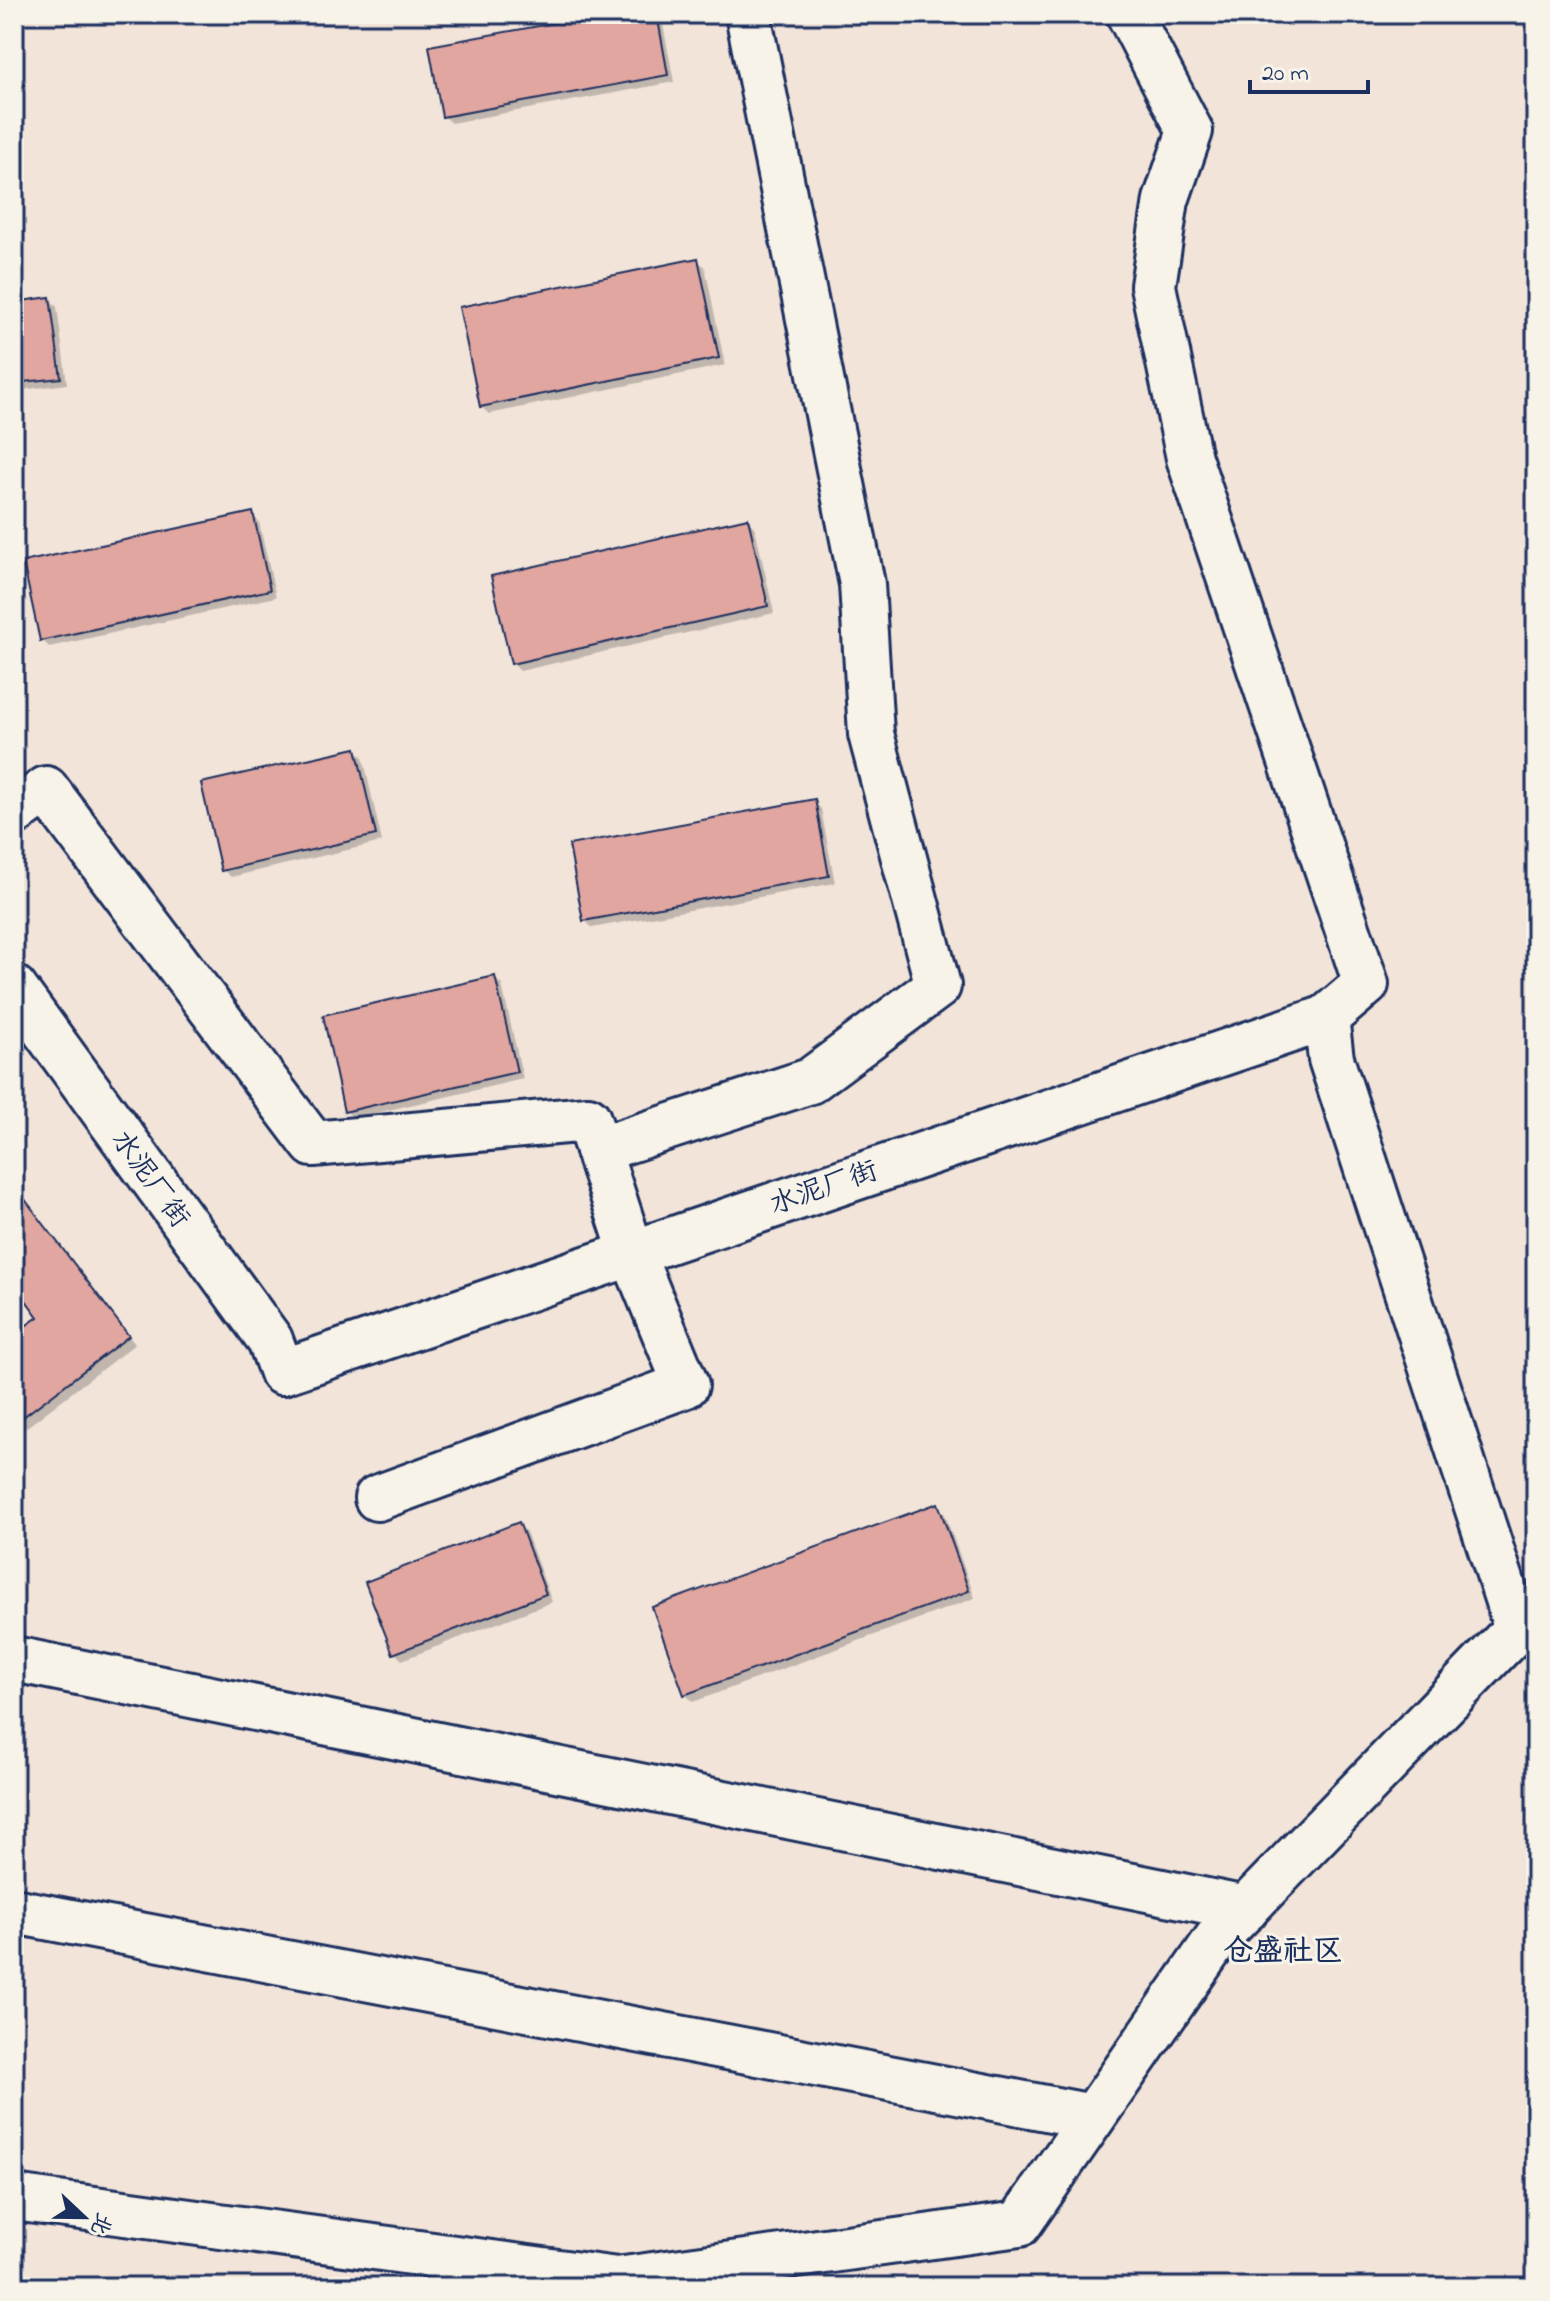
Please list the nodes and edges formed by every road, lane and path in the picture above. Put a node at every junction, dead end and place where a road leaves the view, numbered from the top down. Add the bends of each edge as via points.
1 (748, 14) edge
2 (1129, 14) edge
3 (14, 813) edge
4 (14, 988) edge
5 (14, 1028) edge
6 (1329, 1038) junction
7 (598, 1150) junction
8 (631, 1251) junction
9 (282, 1372) junction
10 (377, 1498) dead end
11 (14, 1659) edge
12 (1246, 1909) junction
13 (14, 1911) edge
14 (1093, 2117) junction
15 (14, 2198) edge

1 - 7 street via 862,584 871,734 938,986 810,1081
2 - 6 street via 1190,131 1166,200 1153,286 1189,458 1366,984
3 - 7 street via 46,789 313,1144 588,1119
4 - 9 street, 水泥厂街 via 270,1340
5 - 9 street, 水泥厂街 via 253,1351
6 - 8 street, 水泥厂街
6 - 12 street via 1517,1629
7 - 8 street
8 - 9 street, 水泥厂街
8 - 10 street via 686,1385
11 - 12 street
12 - 14 street via 1218,1937
13 - 14 street
14 - 15 street via 1019,2224 617,2280

